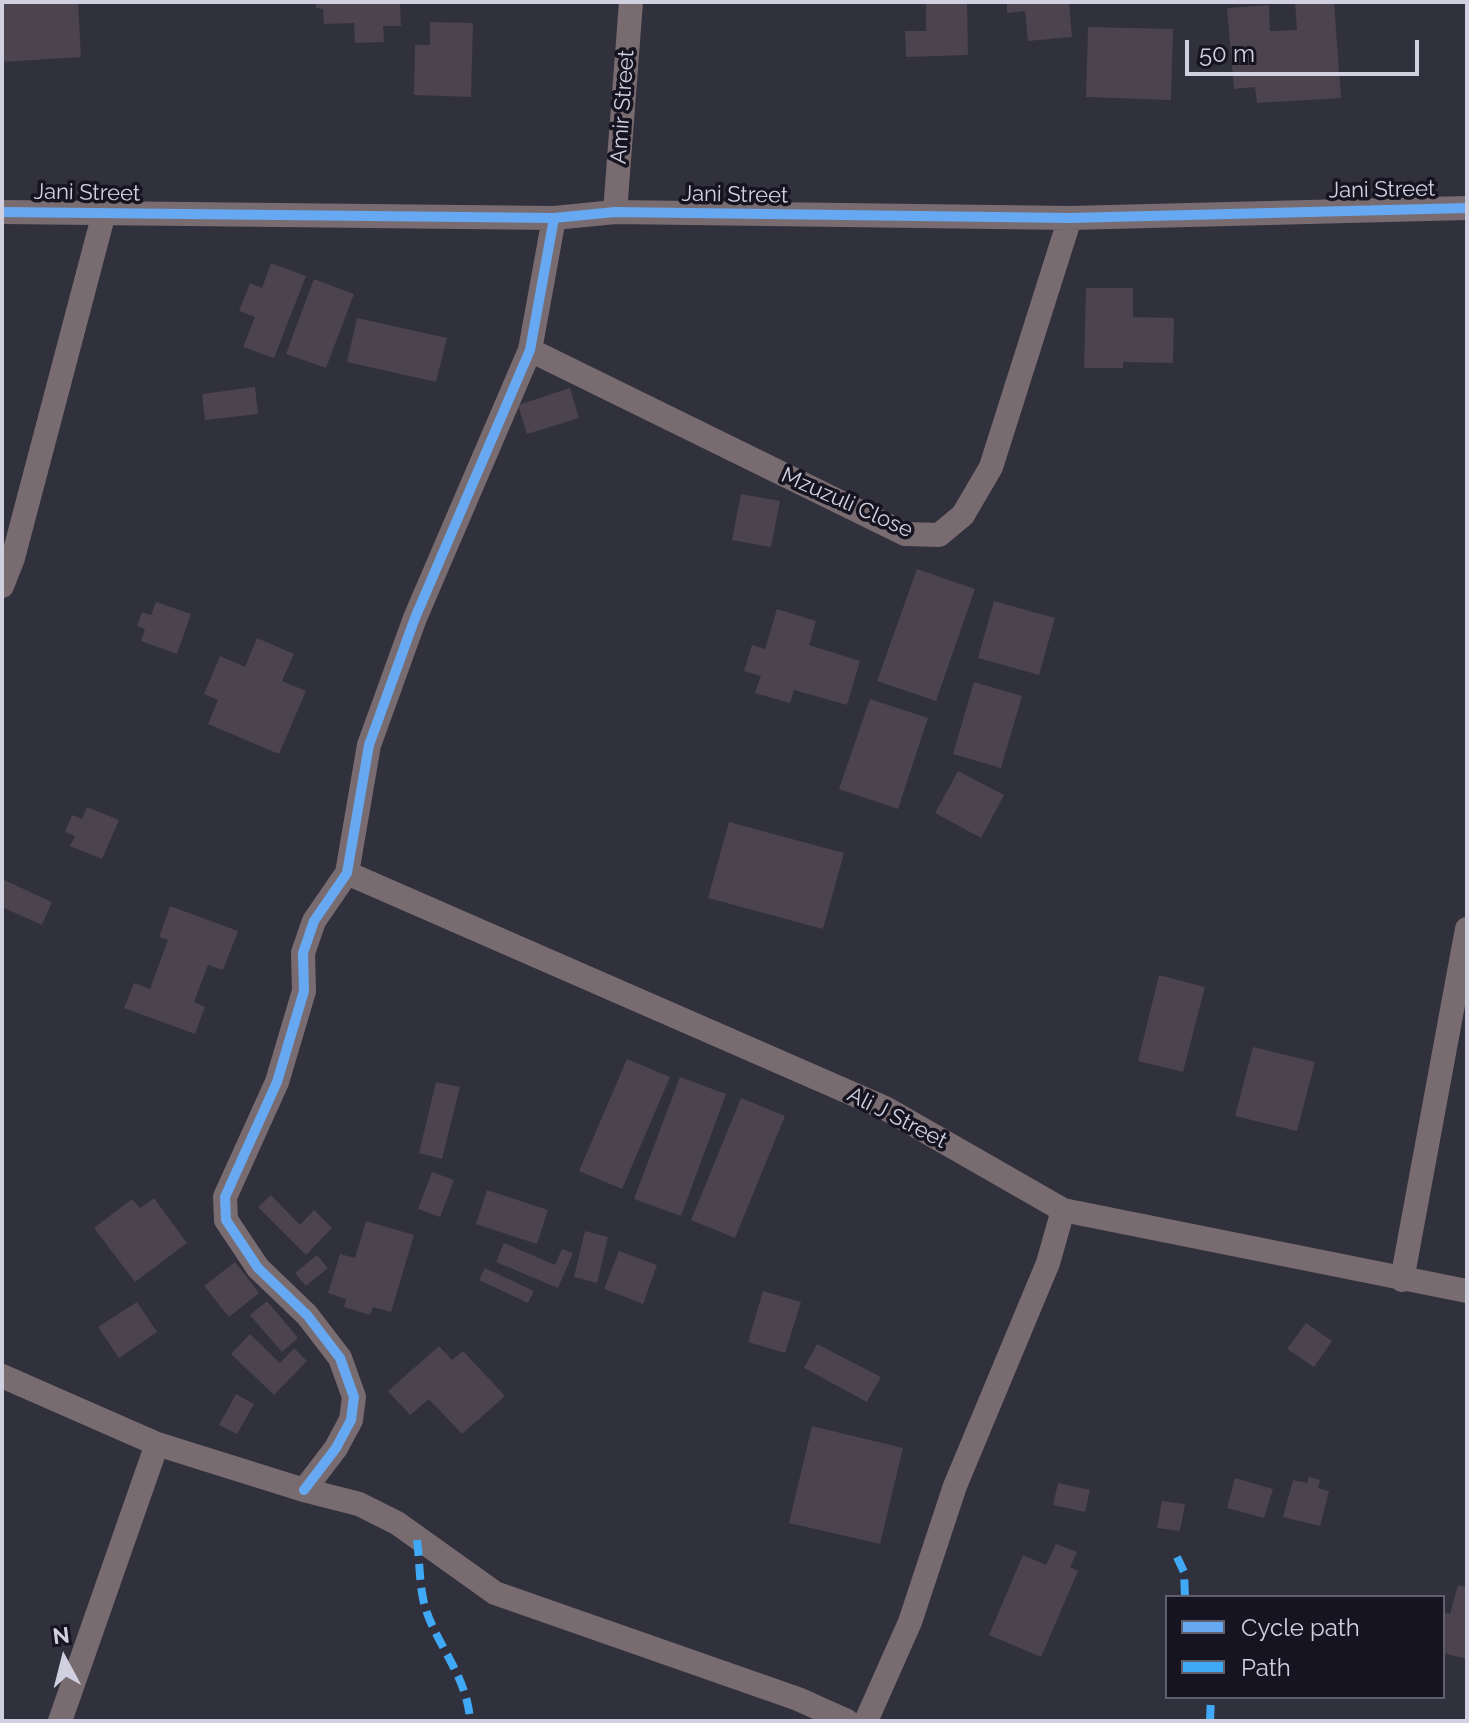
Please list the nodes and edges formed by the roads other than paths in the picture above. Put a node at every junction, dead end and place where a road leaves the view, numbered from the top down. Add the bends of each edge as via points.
1 (631, 2) edge
2 (1467, 208) edge
3 (2, 212) edge
4 (615, 212) junction
5 (104, 213) junction
6 (554, 218) junction
7 (1070, 218) junction
8 (530, 350) junction
9 (2, 586) edge
10 (347, 873) junction
11 (1467, 929) edge
12 (1063, 1210) junction
13 (1402, 1280) junction
14 (1467, 1291) edge
15 (2, 1376) edge
16 (157, 1444) junction
17 (304, 1490) junction
18 (795, 1710) edge
19 (60, 1721) edge
20 (847, 1721) edge
21 (866, 1721) edge

1 - 4 street, Amir Street
2 - 7 street, Jani Street
3 - 5 street, Jani Street
4 - 6 street, Jani Street
4 - 7 street, Jani Street
5 - 6 street, Jani Street
5 - 9 street
6 - 8 street
7 - 8 street, Mzuzuli Close via 991,467 963,515 939,535 905,534
8 - 10 street via 415,618 369,745
10 - 12 street, Ali J Street via 885,1108
10 - 17 street via 314,921 303,953 304,991 277,1082 225,1197 226,1220 258,1268 307,1315 340,1358 354,1397 351,1420 336,1448
11 - 13 street
12 - 13 street, Ali J Street
12 - 21 street via 1048,1263 955,1486 910,1622
13 - 14 street, Ali J Street
15 - 16 street
16 - 17 street
16 - 19 street
17 - 18 street via 359,1504 397,1523 495,1593
18 - 20 street

